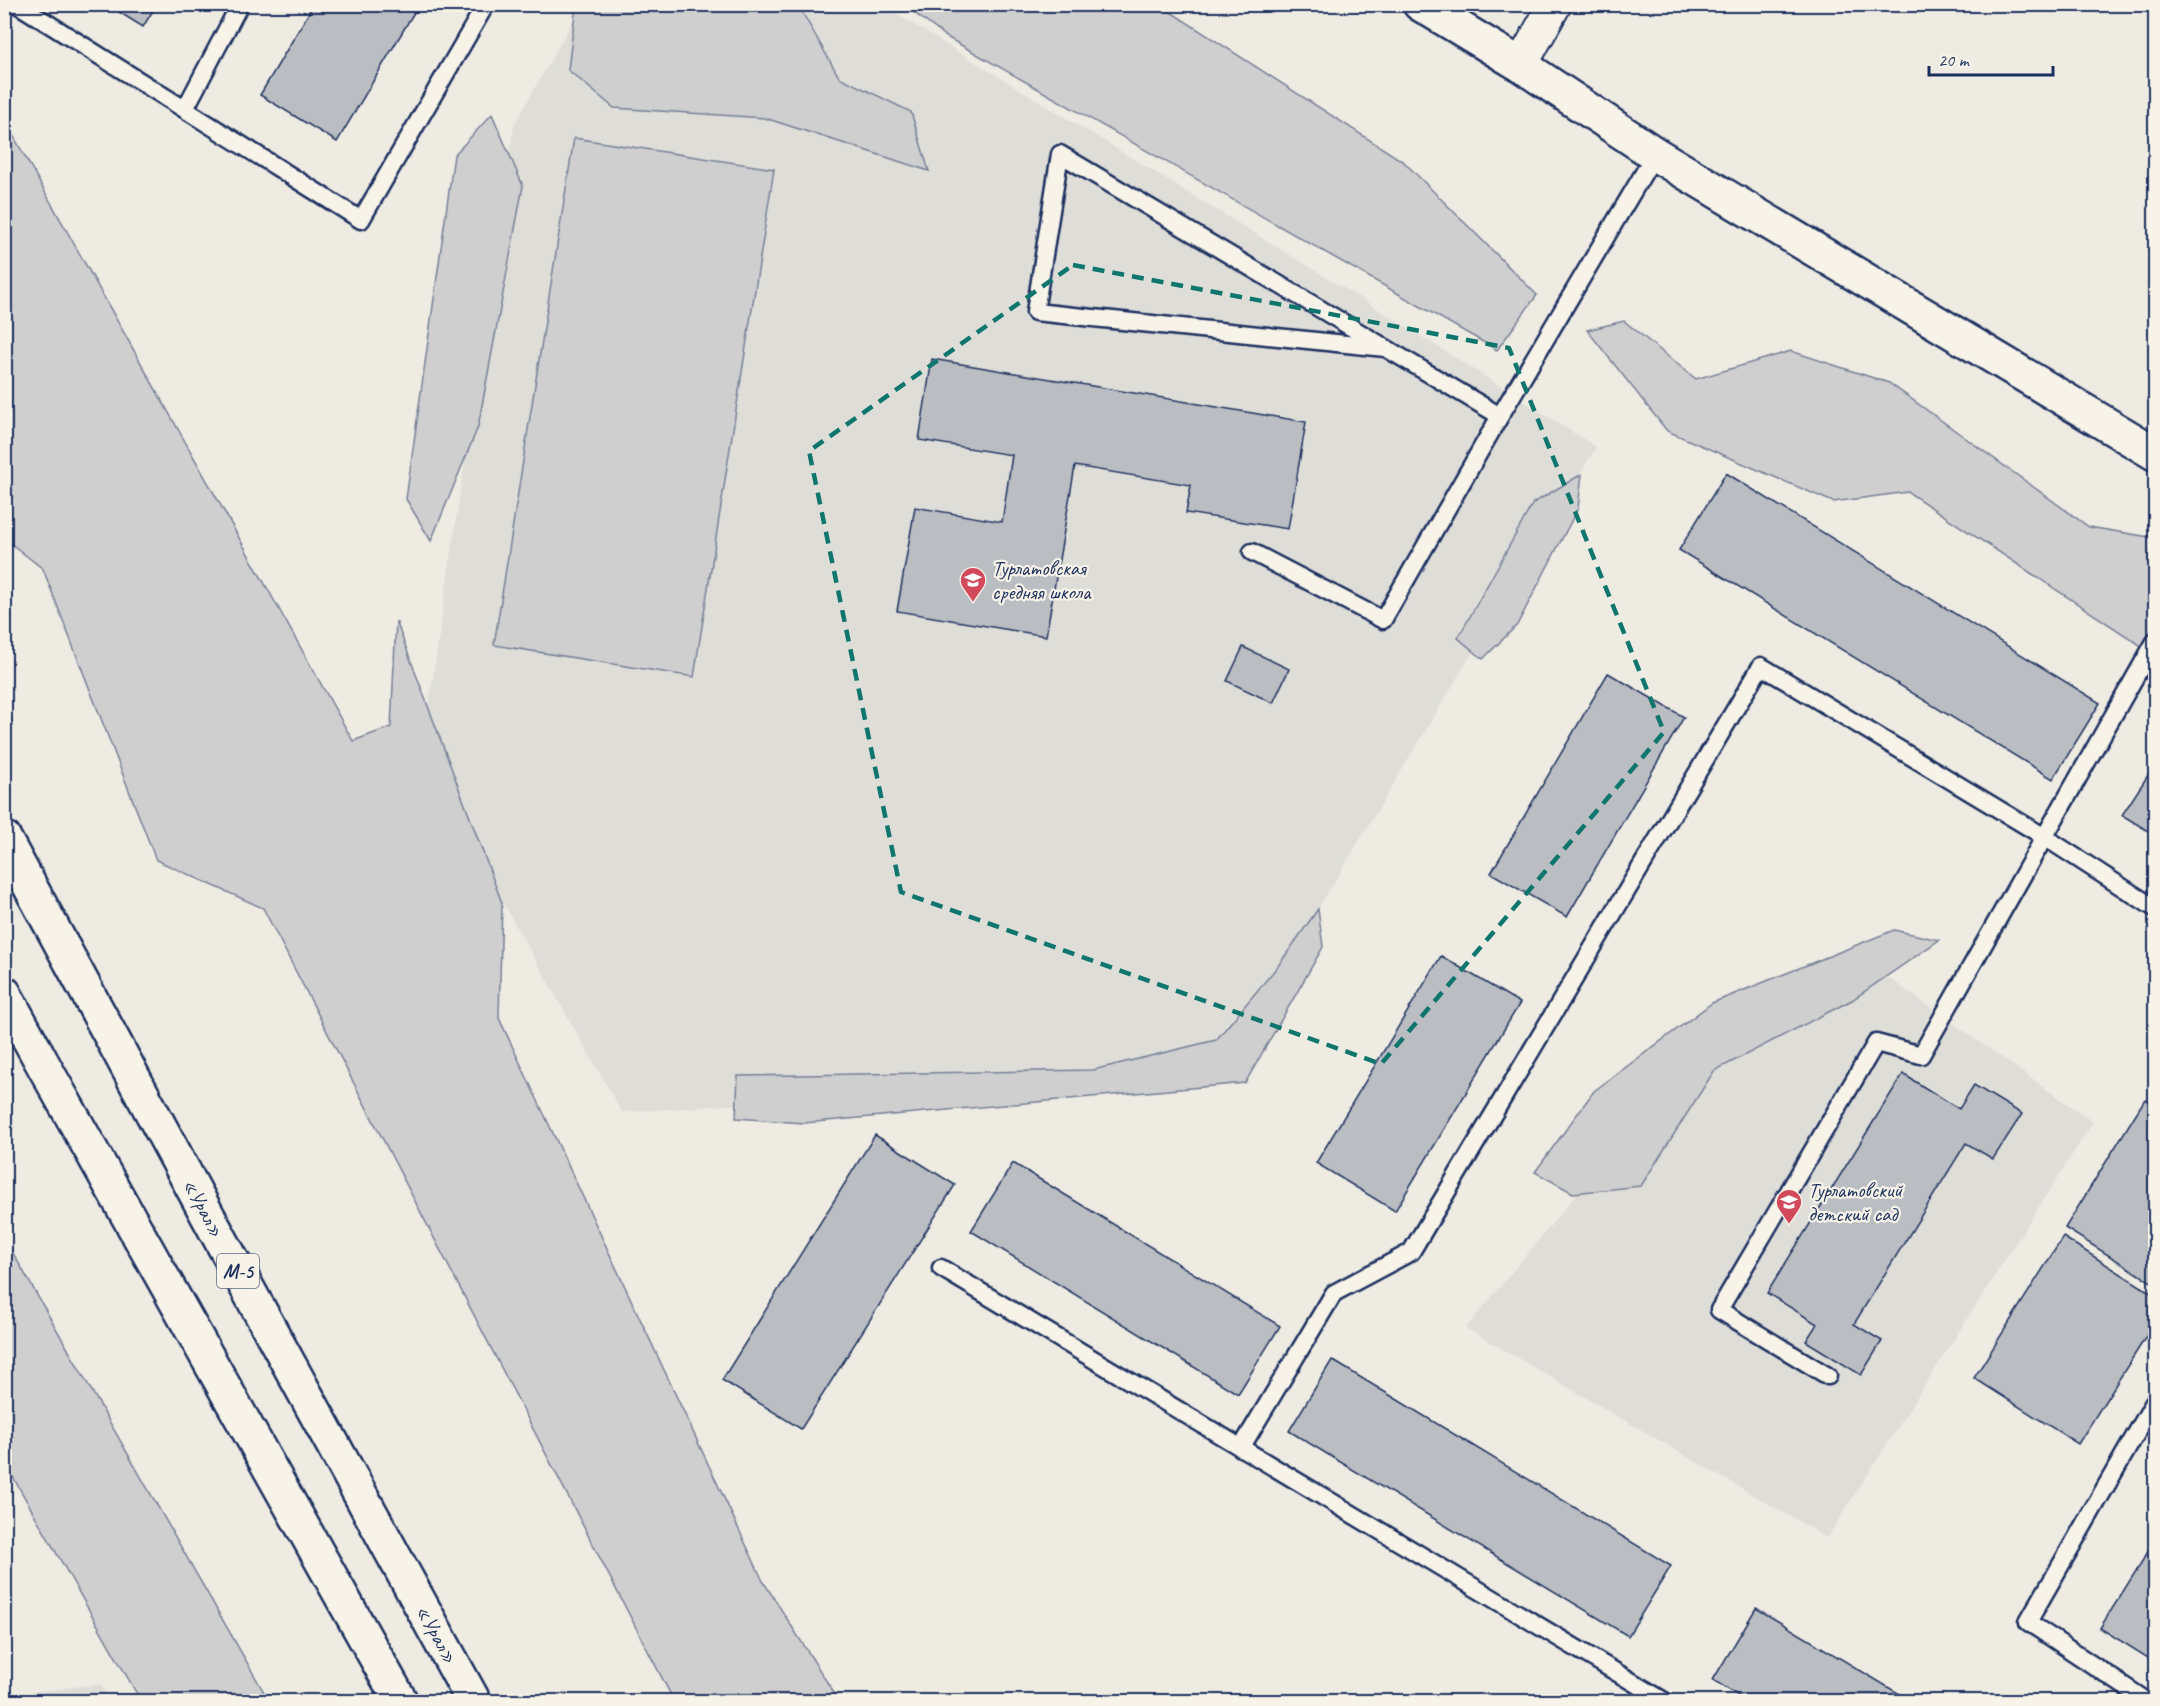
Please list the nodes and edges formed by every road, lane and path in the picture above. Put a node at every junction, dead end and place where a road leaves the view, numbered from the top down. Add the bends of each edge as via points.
1 (17, 4) edge
2 (240, 4) edge
3 (486, 4) edge
4 (1420, 4) edge
5 (1555, 4) edge
6 (1521, 65) junction
7 (184, 109) junction
8 (1655, 154) junction
9 (1385, 348) junction
10 (1500, 416) junction
11 (2156, 454) edge
12 (1252, 552) dead end
13 (2156, 640) edge
14 (2043, 836) junction
15 (4, 838) edge
16 (2156, 909) edge
17 (4, 993) edge
18 (941, 1268) dead end
19 (1828, 1376) dead end
20 (2156, 1400) edge
21 (1241, 1448) junction
22 (401, 1701) edge
23 (474, 1701) edge
24 (1666, 1701) edge
25 (2148, 1701) edge

1 - 7 lane
2 - 7 lane
3 - 7 lane via 360,220
4 - 6 main road
5 - 6 street
6 - 8 main road
8 - 10 lane
8 - 11 main road
9 - 9 lane via 1365,336 1060,154 1035,312
9 - 10 lane
10 - 12 lane via 1383,620
13 - 14 lane
14 - 16 lane
14 - 19 lane via 1921,1055 1876,1043 1719,1310
14 - 21 lane via 1761,666 1411,1251 1334,1293
15 - 23 main road, «Урал» / М-5
17 - 22 main road
18 - 21 lane
20 - 25 lane via 2028,1622
21 - 24 lane

